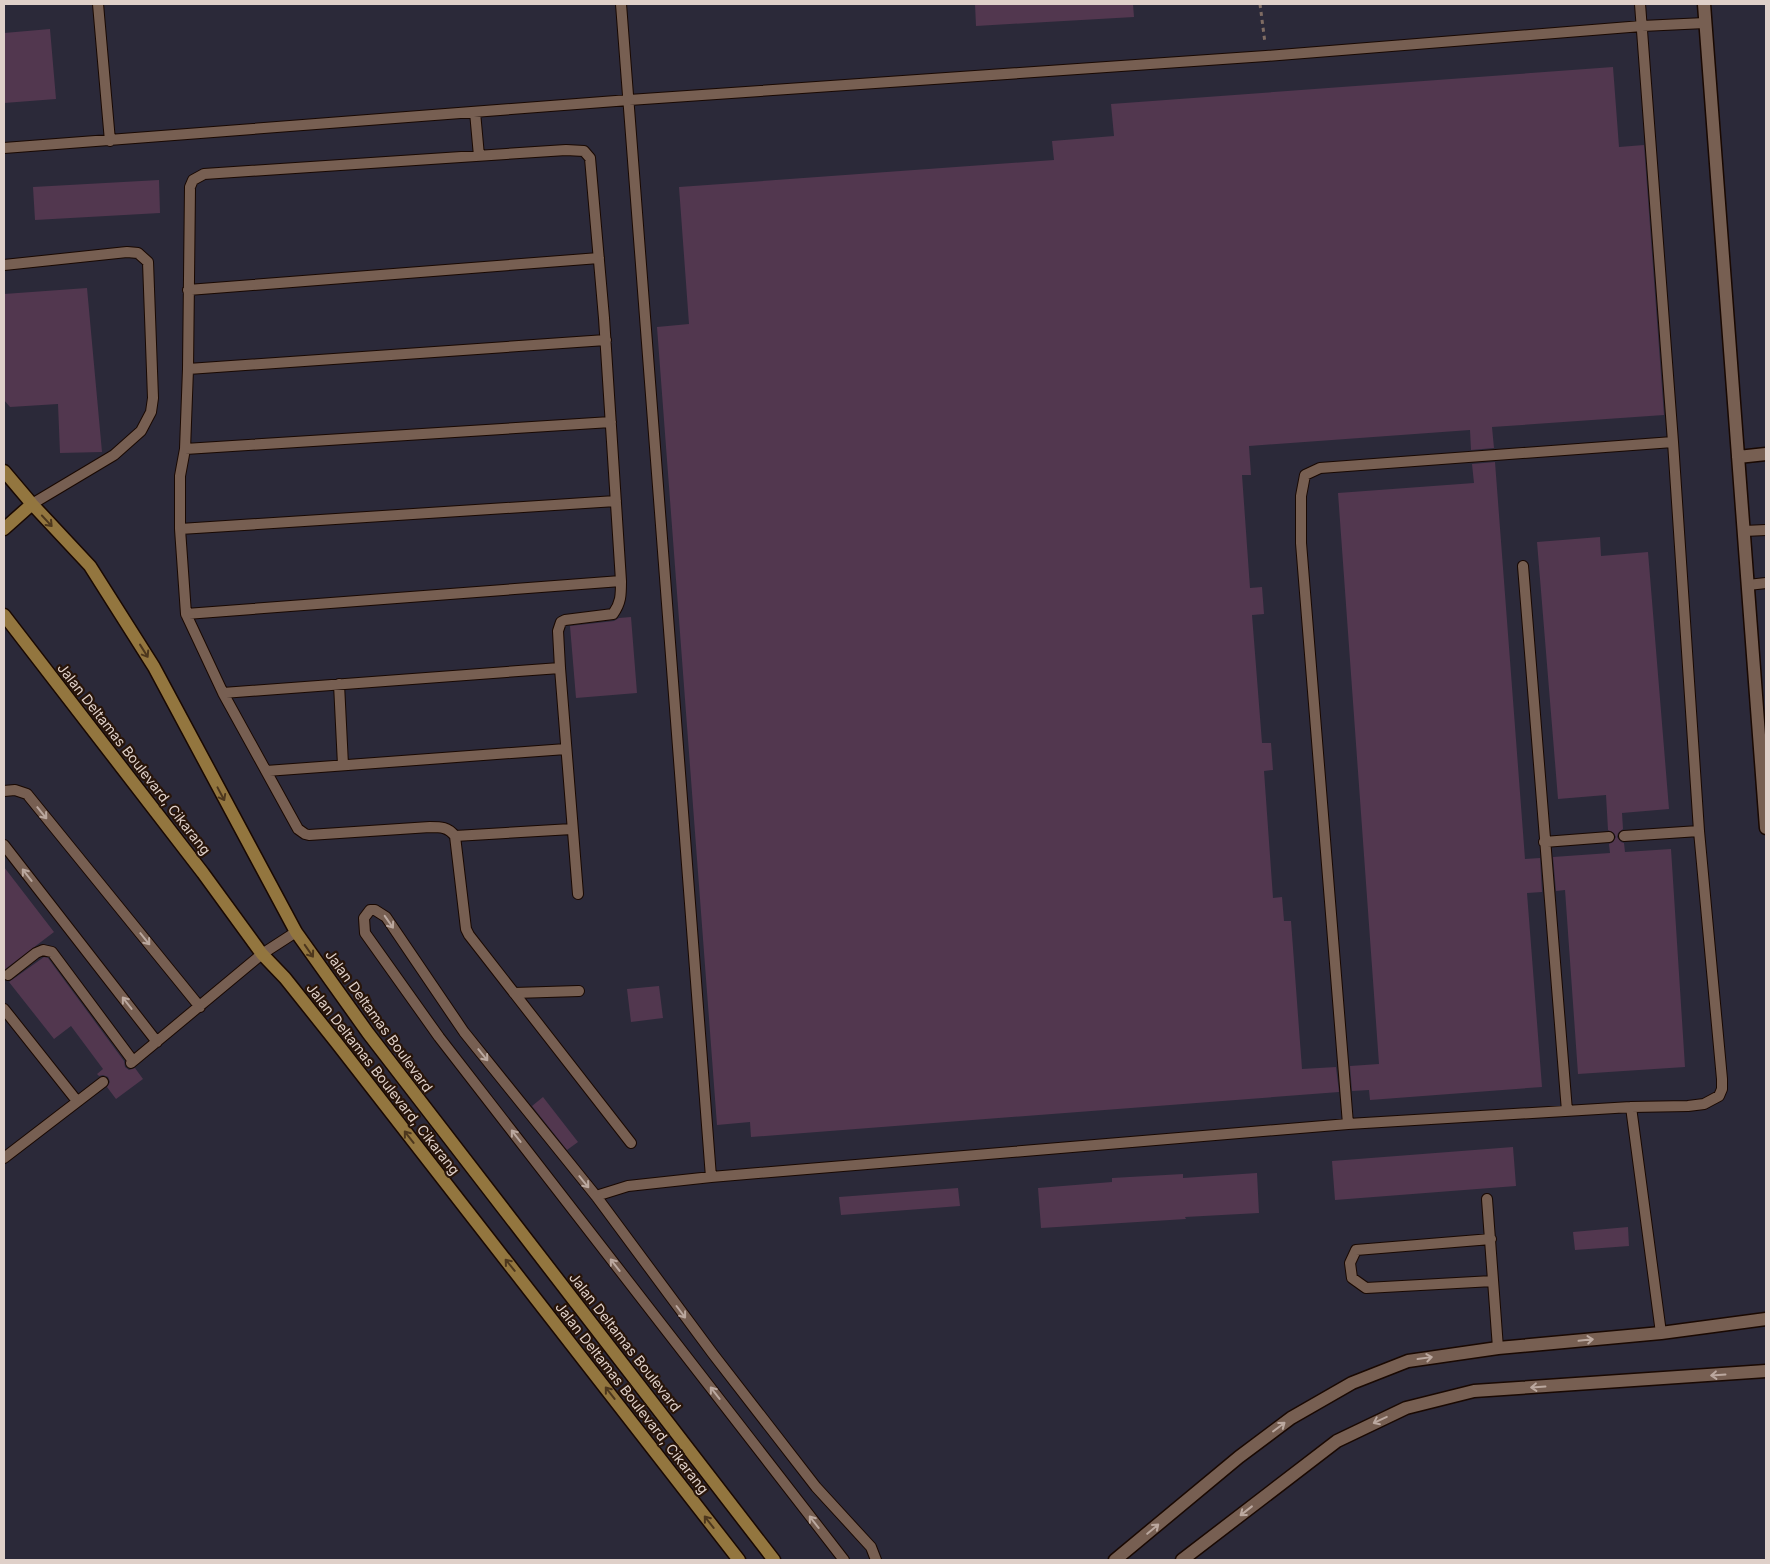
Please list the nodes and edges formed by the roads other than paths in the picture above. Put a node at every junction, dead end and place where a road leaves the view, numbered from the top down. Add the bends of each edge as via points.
1 (98, 4) edge
2 (621, 4) edge
3 (1640, 4) edge
4 (1704, 4) edge
5 (1705, 23) junction
6 (1642, 26) junction
7 (629, 100) junction
8 (475, 112) junction
9 (110, 141) junction
10 (4, 148) edge
11 (479, 156) junction
12 (599, 258) junction
13 (4, 265) edge
14 (188, 290) junction
15 (606, 340) junction
16 (188, 369) junction
17 (611, 422) junction
18 (1673, 442) junction
19 (185, 449) junction
20 (1766, 454) edge
21 (1738, 457) junction
22 (4, 471) edge
23 (616, 501) junction
24 (32, 504) junction
25 (4, 529) edge
26 (180, 529) junction
27 (1744, 531) junction
28 (1762, 531) edge
29 (1523, 566) dead end
30 (621, 581) junction
31 (1765, 583) edge
32 (1748, 585) junction
33 (186, 614) junction
34 (4, 615) edge
35 (560, 668) junction
36 (339, 684) junction
37 (223, 692) junction
38 (566, 749) junction
39 (343, 765) junction
40 (266, 771) junction
41 (4, 791) edge
42 (1766, 828) edge
43 (572, 829) junction
44 (1699, 831) junction
45 (456, 836) junction
46 (1624, 836) dead end
47 (1608, 837) dead end
48 (1544, 842) junction
49 (4, 845) edge
50 (578, 894) dead end
51 (296, 932) junction
52 (262, 954) junction
53 (8, 975) dead end
54 (579, 991) dead end
55 (514, 994) junction
56 (200, 1007) junction
57 (4, 1009) edge
58 (157, 1042) junction
59 (103, 1082) dead end
60 (77, 1100) junction
61 (1631, 1108) junction
62 (1567, 1112) junction
63 (1348, 1124) junction
64 (631, 1143) dead end
65 (4, 1158) edge
66 (710, 1177) junction
67 (596, 1196) junction
68 (1487, 1199) dead end
69 (1491, 1239) junction
70 (1493, 1281) junction
71 (1766, 1319) edge
72 (1660, 1333) junction
73 (1498, 1348) junction
74 (1766, 1371) edge
75 (739, 1560) edge
76 (774, 1560) edge
77 (844, 1560) edge
78 (876, 1560) edge
79 (1116, 1560) edge
80 (1182, 1560) edge

1 - 9 lane
2 - 7 lane
3 - 6 lane
4 - 5 street
5 - 6 lane
5 - 21 street
6 - 7 lane via 1266,56
6 - 18 lane
7 - 8 lane
7 - 66 lane
8 - 9 lane
8 - 11 lane
9 - 10 lane
11 - 12 lane via 584,151 590,158
11 - 14 lane via 204,174 190,187
12 - 14 lane
12 - 15 lane
13 - 24 lane via 127,252 138,253 148,262 153,398 142,432 114,455
14 - 16 lane
15 - 16 lane
15 - 17 lane
16 - 19 lane
17 - 19 lane
17 - 23 lane
18 - 44 lane
18 - 63 lane via 1320,468 1305,475 1301,496 1301,543
19 - 26 lane via 180,476
20 - 21 street
21 - 27 street
22 - 24 street, Jalan Deltamas Boulevard
23 - 26 lane
23 - 30 lane
24 - 25 street
24 -> 51 street, Jalan Deltamas Boulevard via 90,566 154,667
26 - 33 lane
27 - 28 lane
27 - 32 street
29 - 48 lane
30 - 33 lane
30 - 35 lane via 621,598 613,614 565,620 560,624
31 - 32 lane
32 - 42 street
33 - 37 lane
34 - 52 street, Jalan Deltamas Boulevard, Cikarang
35 - 36 lane
35 - 38 lane
36 - 37 lane
36 - 39 lane
37 - 40 lane
38 - 39 lane
38 - 43 lane
39 - 40 lane
40 - 45 lane via 298,830 305,834 440,827
41 -> 56 lane via 27,794
43 - 45 lane
43 - 50 lane
44 - 46 lane
44 - 61 lane via 1722,1089 1720,1096 1704,1104
45 - 55 lane via 466,929
47 - 48 lane
48 - 62 lane
58 -> 49 lane
51 - 52 lane
51 -> 76 street, Jalan Deltamas Boulevard via 368,1033
52 - 56 lane
75 -> 52 street, Jalan Deltamas Boulevard, Cikarang via 285,978
53 - 58 lane via 36,953 43,950 52,952 132,1062
54 - 55 lane
55 - 64 lane
56 - 58 lane
57 - 60 lane
59 - 60 lane
60 - 65 lane
61 - 62 lane
61 - 72 lane
62 - 63 lane
63 - 66 lane
66 - 67 lane via 628,1186
77 -> 67 lane via 438,1036 365,933 364,918 370,910 386,917 464,1032
67 -> 78 lane via 816,1487 871,1547
68 - 69 lane
69 - 70 lane
69 - 70 lane via 1356,1250 1350,1262 1352,1278 1366,1288
70 - 73 lane
71 - 72 street
73 -> 72 street
79 -> 73 street via 1276,1429 1352,1382 1408,1361
74 -> 80 street via 1474,1391 1406,1408 1336,1441

